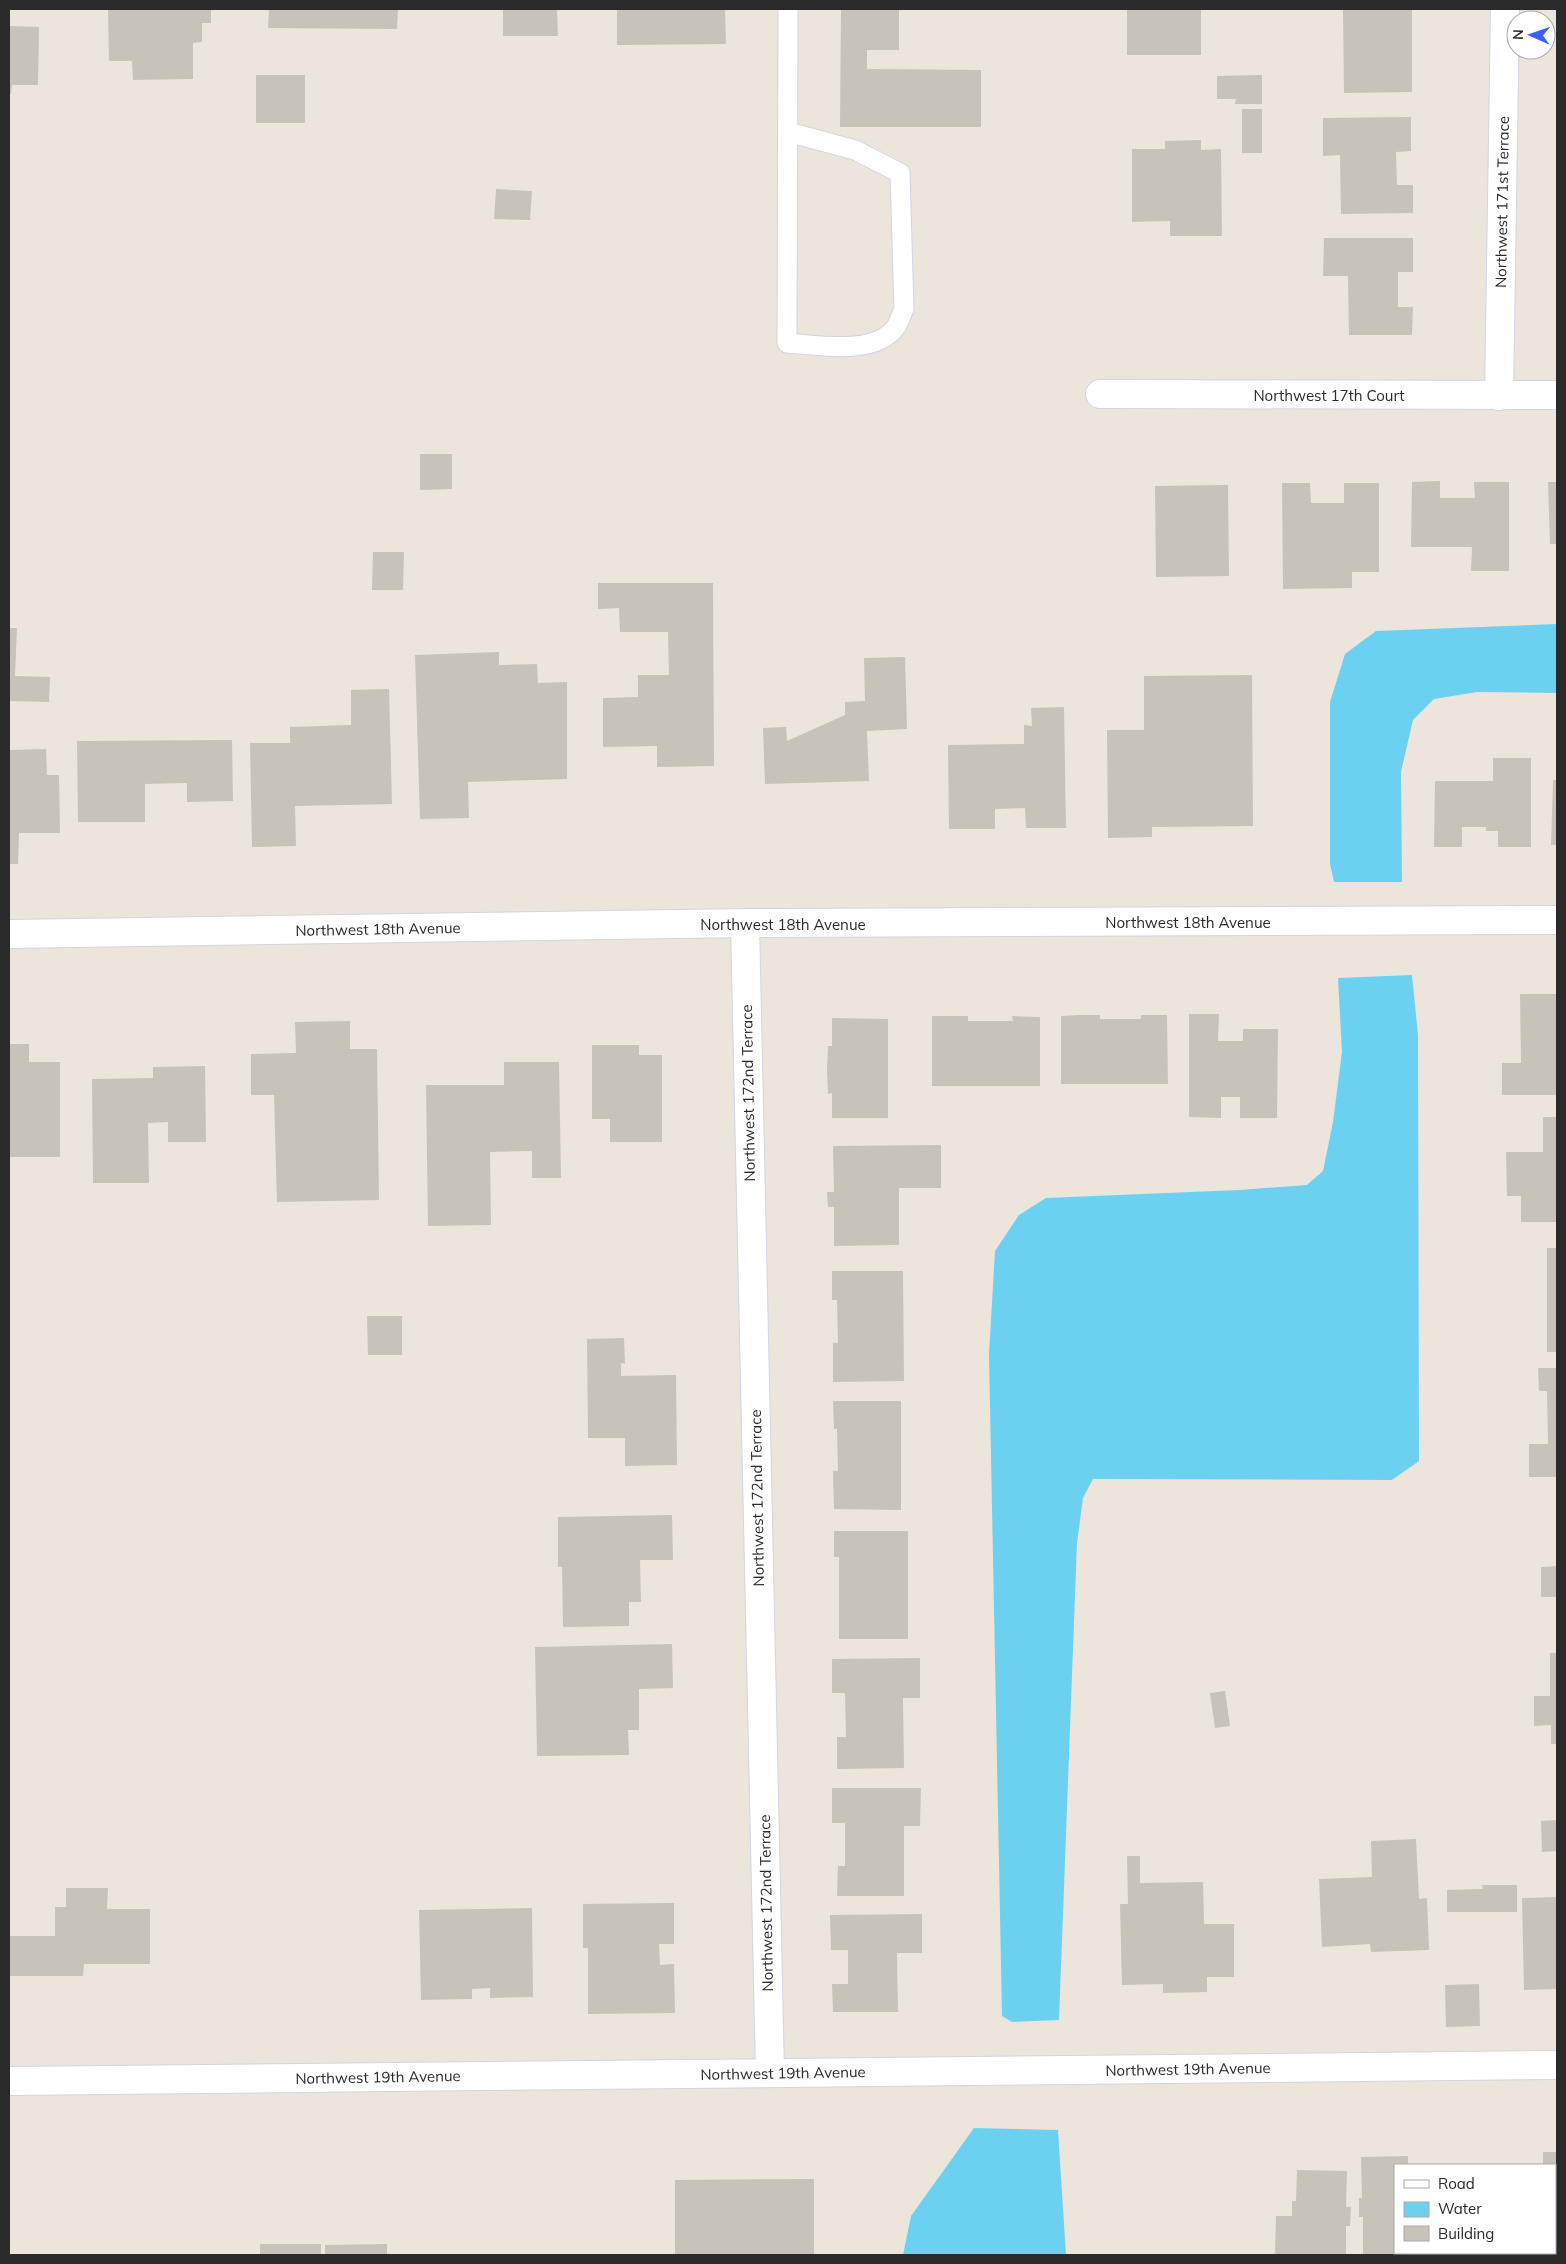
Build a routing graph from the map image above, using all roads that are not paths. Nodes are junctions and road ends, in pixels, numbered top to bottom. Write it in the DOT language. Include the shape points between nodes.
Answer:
graph roads {
  1 [pos="788,9"];
  2 [pos="1505,9"];
  3 [pos="788,132"];
  4 [pos="1100,394"];
  5 [pos="1557,395"];
  6 [pos="1499,396"];
  7 [pos="1557,920"];
  8 [pos="745,924"];
  9 [pos="9,934"];
  10 [pos="1557,2065"];
  11 [pos="770,2073"];
  12 [pos="9,2081"];
  1 -- 3 [label="lane"];
  2 -- 6 [label="street, Northwest 171st Terrace"];
  3 -- 3 [label="lane" via="787,343 856,347 880,340 895,328 904,309 900,173 855,150"];
  4 -- 6 [label="street, Northwest 17th Court"];
  5 -- 6 [label="street, Northwest 17th Court"];
  7 -- 8 [label="street, Northwest 18th Avenue"];
  8 -- 9 [label="street, Northwest 18th Avenue"];
  8 -- 11 [label="street, Northwest 172nd Terrace"];
  10 -- 11 [label="street, Northwest 19th Avenue"];
  11 -- 12 [label="street, Northwest 19th Avenue"];
}
